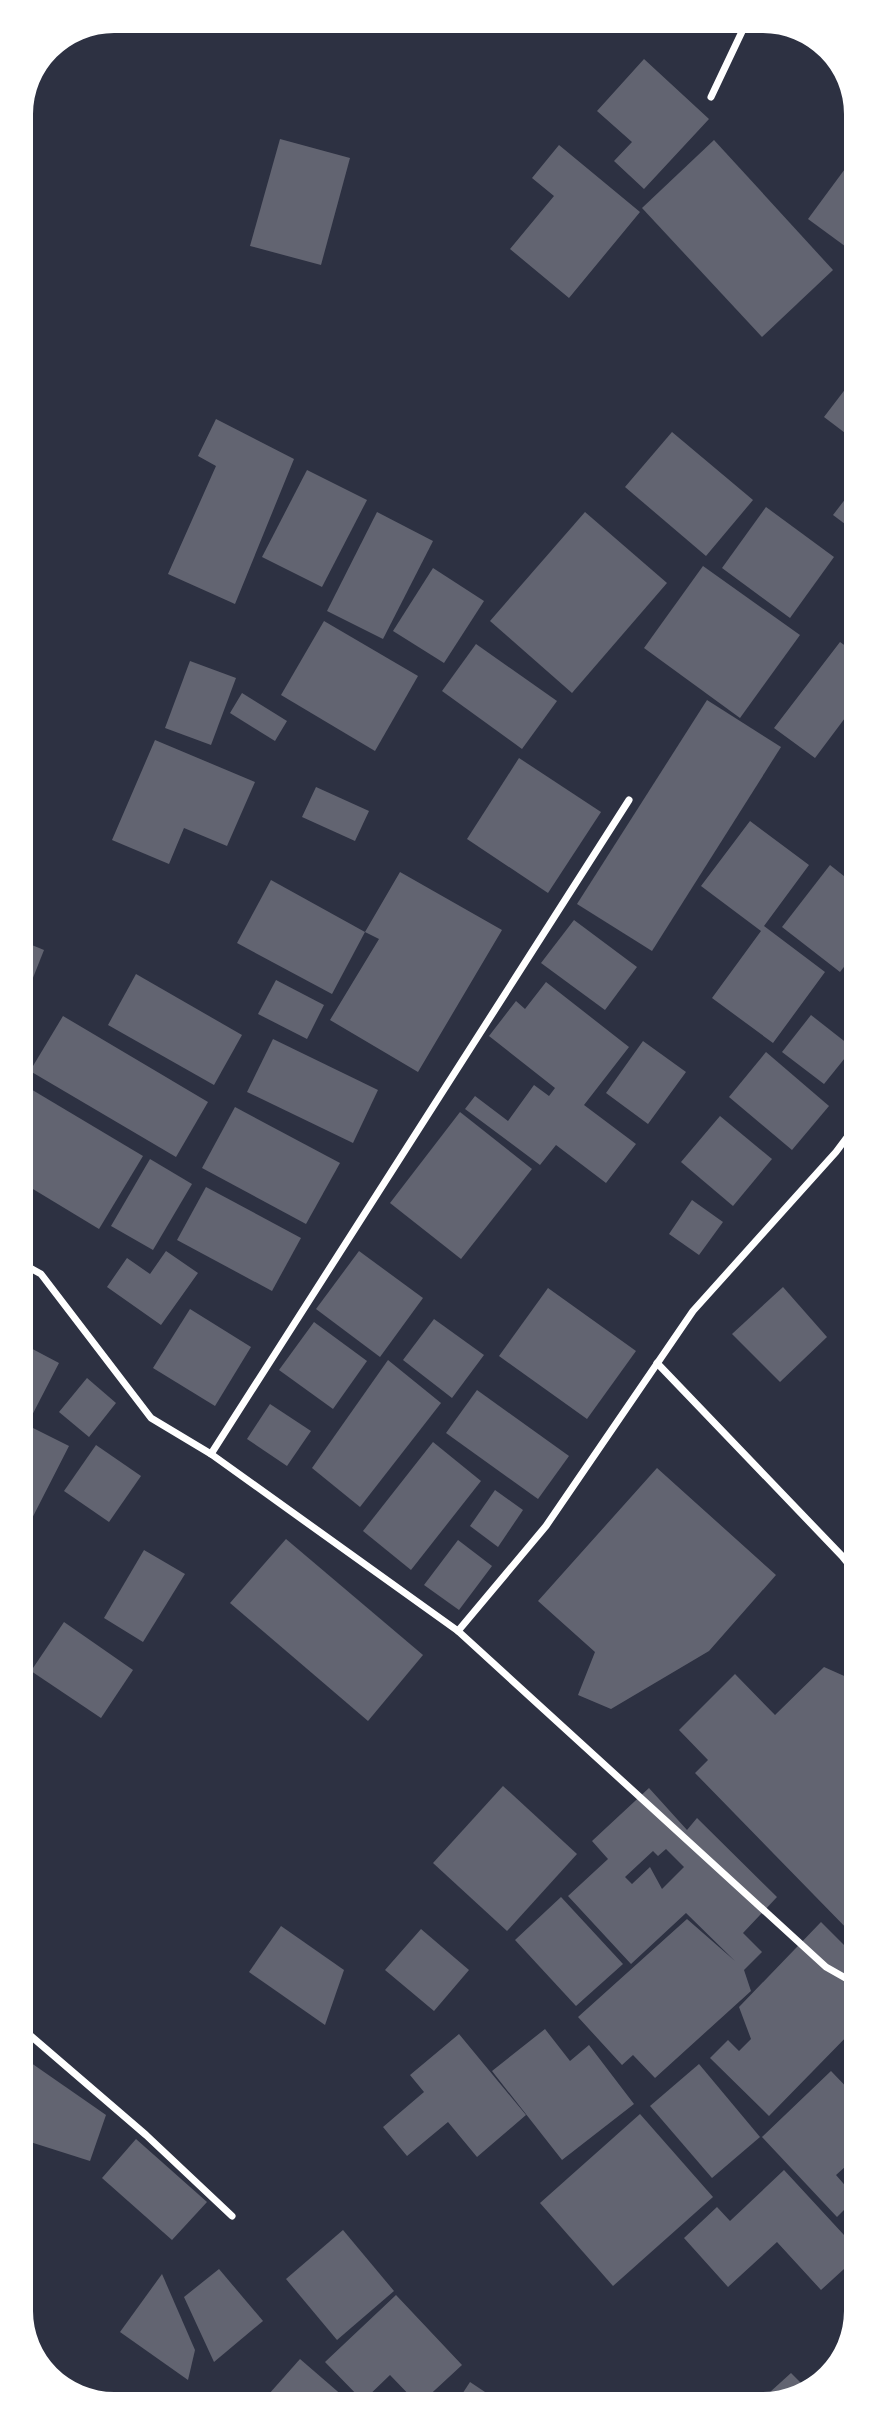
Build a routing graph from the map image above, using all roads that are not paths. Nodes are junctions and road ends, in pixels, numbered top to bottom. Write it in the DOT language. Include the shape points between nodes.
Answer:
graph roads {
  1 [pos="741,33"];
  2 [pos="711,97"];
  3 [pos="629,800"];
  4 [pos="844,1141"];
  5 [pos="33,1270"];
  6 [pos="657,1363"];
  7 [pos="211,1454"];
  8 [pos="844,1558"];
  9 [pos="458,1631"];
  10 [pos="844,1977"];
  11 [pos="33,2038"];
  12 [pos="232,2216"];
  1 -- 2 [label="street"];
  3 -- 7 [label="street"];
  4 -- 6 [label="street" via="693,1311"];
  5 -- 7 [label="street" via="151,1418"];
  6 -- 8 [label="street"];
  6 -- 9 [label="street" via="545,1526"];
  7 -- 9 [label="street"];
  9 -- 10 [label="street" via="826,1967"];
  11 -- 12 [label="street"];
}
